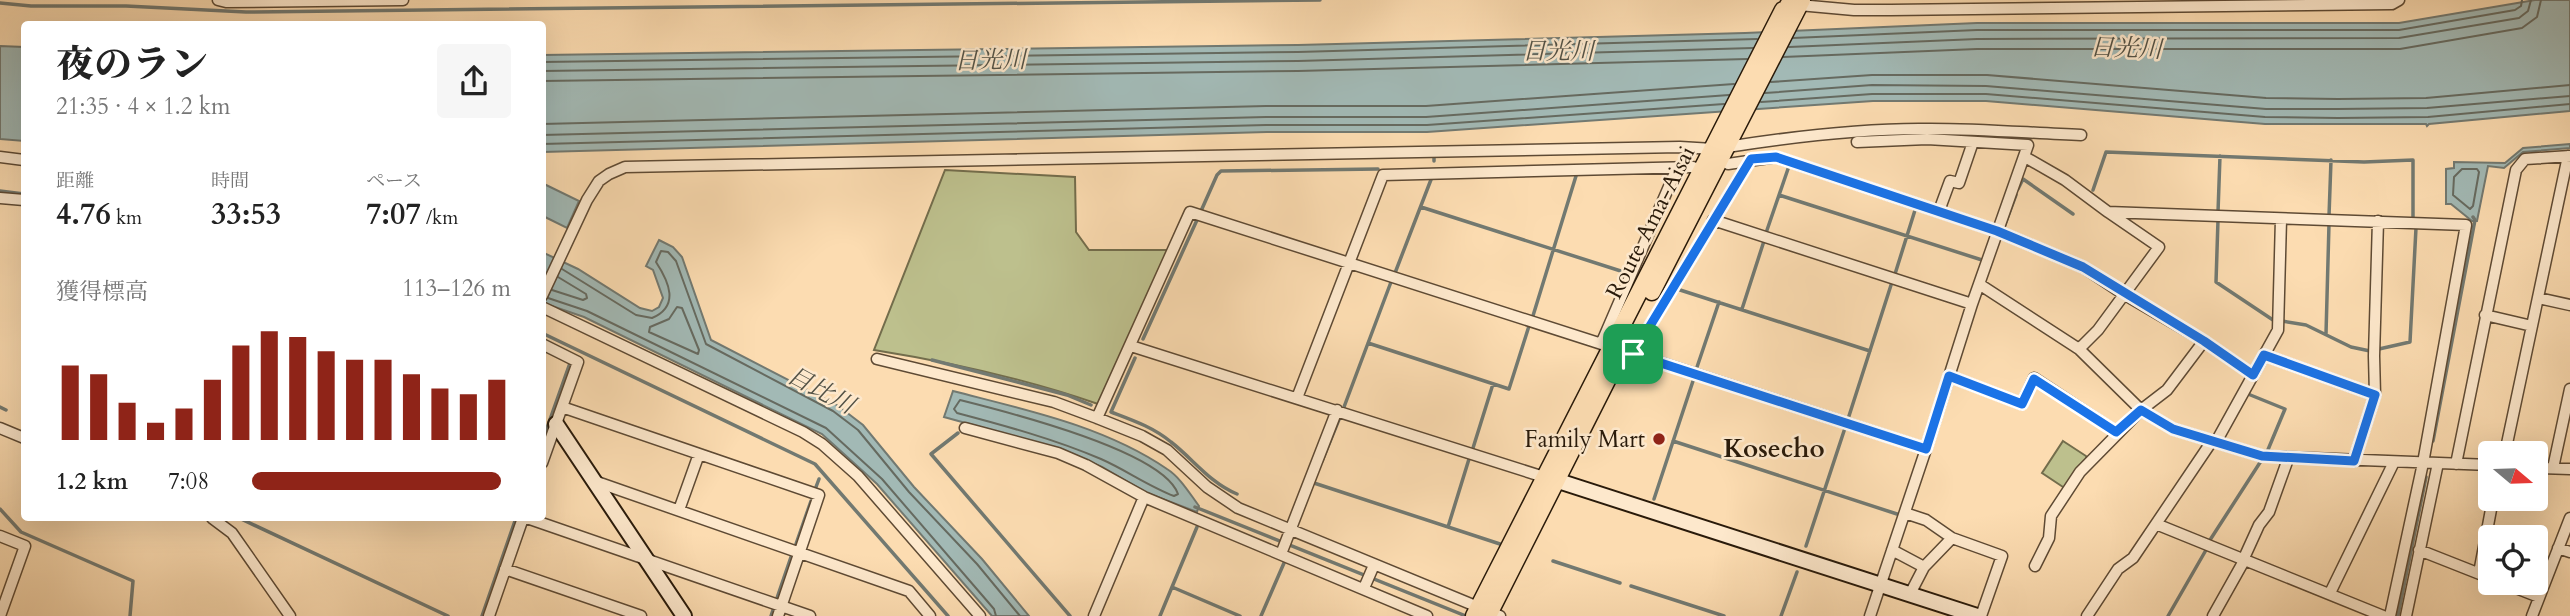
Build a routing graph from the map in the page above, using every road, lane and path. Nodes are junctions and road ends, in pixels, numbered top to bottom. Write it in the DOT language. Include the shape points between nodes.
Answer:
graph roads {
  1 [pos="218,0"];
  2 [pos="403,0"];
  3 [pos="2399,0"];
  4 [pos="275,1"];
  5 [pos="309,1"];
  6 [pos="354,1"];
  7 [pos="1794,5"];
  8 [pos="2081,135"];
  9 [pos="1723,142"];
  10 [pos="1857,142"];
  11 [pos="1973,142"];
  12 [pos="2569,156"];
  13 [pos="0,157"];
  14 [pos="2025,157"];
  15 [pos="21,159"];
  16 [pos="1751,159"];
  17 [pos="1728,164"];
  18 [pos="1693,167"];
  19 [pos="1677,168"];
  20 [pos="0,198"];
  21 [pos="21,200"];
  22 [pos="1940,212"];
  23 [pos="2108,212"];
  24 [pos="2281,219"];
  25 [pos="1713,220"];
  26 [pos="2378,221"];
  27 [pos="1997,231"];
  28 [pos="1349,263"];
  29 [pos="1979,284"];
  30 [pos="546,288"];
  31 [pos="2125,295"];
  32 [pos="2538,298"];
  33 [pos="1972,303"];
  34 [pos="2570,305"];
  35 [pos="546,309"];
  36 [pos="2485,315"];
  37 [pos="2532,326"];
  38 [pos="2204,341"];
  39 [pos="546,346"];
  40 [pos="1131,346"];
  41 [pos="1617,349"];
  42 [pos="2080,349"];
  43 [pos="2264,355"];
  44 [pos="877,359"];
  45 [pos="2253,375"];
  46 [pos="1949,376"];
  47 [pos="2570,389"];
  48 [pos="2375,395"];
  49 [pos="1297,398"];
  50 [pos="562,407"];
  51 [pos="1337,410"];
  52 [pos="2141,410"];
  53 [pos="1097,418"];
  54 [pos="556,424"];
  55 [pos="0,428"];
  56 [pos="965,428"];
  57 [pos="2116,432"];
  58 [pos="21,437"];
  59 [pos="2508,441"];
  60 [pos="2214,442"];
  61 [pos="1926,449"];
  62 [pos="546,452"];
  63 [pos="699,454"];
  64 [pos="2288,459"];
  65 [pos="2354,461"];
  66 [pos="2394,462"];
  67 [pos="2423,463"];
  68 [pos="2438,463"];
  69 [pos="2456,464"];
  70 [pos="2478,465"];
  71 [pos="2548,468"];
  72 [pos="2553,468"];
  73 [pos="2570,469"];
  74 [pos="1550,479"];
  75 [pos="594,481"];
  76 [pos="1144,497"];
  77 [pos="679,510"];
  78 [pos="1905,513"];
  79 [pos="2570,518"];
  80 [pos="216,521"];
  81 [pos="524,521"];
  82 [pos="534,521"];
  83 [pos="2156,524"];
  84 [pos="1289,532"];
  85 [pos="0,536"];
  86 [pos="1952,538"];
  87 [pos="2558,548"];
  88 [pos="1892,550"];
  89 [pos="2419,550"];
  90 [pos="1282,552"];
  91 [pos="2570,552"];
  92 [pos="800,553"];
  93 [pos="647,559"];
  94 [pos="2244,559"];
  95 [pos="1374,565"];
  96 [pos="2035,566"];
  97 [pos="1924,567"];
  98 [pos="505,569"];
  99 [pos="2478,573"];
  100 [pos="1880,585"];
  101 [pos="1364,588"];
  102 [pos="2330,593"];
  103 [pos="1910,594"];
  104 [pos="2534,595"];
  105 [pos="2539,597"];
  106 [pos="780,611"];
  107 [pos="1484,613"];
  108 [pos="0,616"];
  109 [pos="290,616"];
  110 [pos="489,616"];
  111 [pos="641,616"];
  112 [pos="684,616"];
  113 [pos="810,616"];
  114 [pos="930,616"];
  115 [pos="980,616"];
  116 [pos="1094,616"];
  117 [pos="1427,616"];
  118 [pos="1870,616"];
  119 [pos="1979,616"];
  120 [pos="2087,616"];
  121 [pos="2213,616"];
  122 [pos="2383,616"];
  123 [pos="2390,616"];
  124 [pos="2406,616"];
  125 [pos="2532,616"];
  1 -- 4 [label="street"];
  2 -- 6 [label="street"];
  3 -- 7 [label="street" via="2392,4 2063,9 1854,10"];
  4 -- 5 [label="street"];
  5 -- 6 [label="street"];
  7 -- 9 [label="main road, Route Ama-Aisai"];
  8 -- 9 [label="street" via="1922,128"];
  9 -- 30 [label="street" via="1666,148 625,167 599,181"];
  9 -- 41 [label="main road, Route Ama-Aisai"];
  10 -- 11 [label="street"];
  11 -- 14 [label="street" via="2028,145"];
  11 -- 22 [label="street" via="1959,183 1950,181"];
  12 -- 32 [label="street"];
  12 -- 36 [label="street" via="2525,159 2516,170"];
  13 -- 15 [label="street"];
  14 -- 23 [label="street"];
  14 -- 27 [label="street"];
  16 -- 17 [label="street"];
  16 -- 22 [label="street" via="1776,157"];
  16 -- 25 [label="street"];
  18 -- 19 [label="street"];
  19 -- 28 [label="street" via="1383,175"];
  19 -- 41 [label="street"];
  20 -- 21 [label="street"];
  22 -- 27 [label="street"];
  23 -- 24 [label="street"];
  23 -- 31 [label="street" via="2159,247"];
  24 -- 26 [label="street"];
  24 -- 43 [label="street" via="2278,330"];
  25 -- 33 [label="street"];
  25 -- 41 [label="street"];
  26 -- 48 [label="street"];
  26 -- 67 [label="street" via="2466,225"];
  27 -- 29 [label="street"];
  27 -- 31 [label="street" via="2083,267"];
  28 -- 40 [label="street" via="1190,212"];
  28 -- 41 [label="street"];
  28 -- 49 [label="street"];
  29 -- 33 [label="street"];
  29 -- 42 [label="street"];
  31 -- 38 [label="street"];
  31 -- 42 [label="street"];
  32 -- 34 [label="street"];
  32 -- 37 [label="street"];
  33 -- 46 [label="street"];
  35 -- 115 [label="street" via="822,444 858,476"];
  36 -- 37 [label="street"];
  36 -- 69 [label="street"];
  37 -- 59 [label="street"];
  38 -- 45 [label="street"];
  38 -- 52 [label="street" via="2167,390"];
  39 -- 50 [label="street" via="578,362"];
  40 -- 49 [label="street"];
  40 -- 53 [label="street"];
  41 -- 61 [label="street"];
  41 -- 74 [label="main road, Route Ama-Aisai"];
  42 -- 52 [label="street"];
  43 -- 45 [label="street"];
  43 -- 48 [label="street"];
  44 -- 53 [label="street" via="1054,402"];
  45 -- 60 [label="street"];
  46 -- 57 [label="street" via="2022,404 2034,379"];
  46 -- 61 [label="street"];
  47 -- 72 [label="street"];
  48 -- 65 [label="street"];
  49 -- 51 [label="street"];
  50 -- 54 [label="street"];
  50 -- 63 [label="street"];
  51 -- 74 [label="street"];
  51 -- 84 [label="street"];
  52 -- 57 [label="street"];
  52 -- 60 [label="street" via="2173,429"];
  53 -- 84 [label="street" via="1167,450 1238,508"];
  54 -- 62 [label="street"];
  54 -- 75 [label="street"];
  55 -- 58 [label="street"];
  56 -- 76 [label="street" via="1058,453"];
  57 -- 96 [label="street" via="2080,472 2052,516 2049,538"];
  60 -- 64 [label="street"];
  60 -- 83 [label="street"];
  61 -- 78 [label="street"];
  63 -- 77 [label="street"];
  63 -- 92 [label="street" via="820,495"];
  64 -- 65 [label="street"];
  64 -- 94 [label="street" via="2269,512"];
  65 -- 66 [label="street"];
  66 -- 67 [label="street"];
  66 -- 102 [label="street"];
  67 -- 68 [label="street"];
  67 -- 123 [label="street"];
  68 -- 69 [label="street"];
  68 -- 89 [label="street"];
  69 -- 70 [label="street"];
  71 -- 72 [label="street"];
  72 -- 73 [label="street"];
  74 -- 100 [label="street"];
  74 -- 107 [label="main road, Route Ama-Aisai"];
  75 -- 77 [label="street"];
  75 -- 93 [label="street"];
  76 -- 90 [label="street"];
  76 -- 116 [label="street"];
  77 -- 92 [label="street"];
  78 -- 86 [label="street" via="1926,520"];
  78 -- 88 [label="street"];
  79 -- 87 [label="street"];
  80 -- 109 [label="street" via="232,533"];
  81 -- 98 [label="street"];
  82 -- 93 [label="street"];
  83 -- 94 [label="street"];
  83 -- 120 [label="street"];
  84 -- 90 [label="street"];
  84 -- 95 [label="street"];
  85 -- 108 [label="street" via="25,546"];
  86 -- 97 [label="street"];
  86 -- 119 [label="street" via="2002,556"];
  87 -- 91 [label="street"];
  87 -- 105 [label="street"];
  88 -- 97 [label="street"];
  88 -- 100 [label="street"];
  89 -- 99 [label="street"];
  89 -- 124 [label="street"];
  90 -- 101 [label="street"];
  92 -- 106 [label="street"];
  92 -- 114 [label="street" via="909,591"];
  93 -- 106 [label="street"];
  93 -- 112 [label="street"];
  94 -- 102 [label="street"];
  94 -- 121 [label="street"];
  95 -- 101 [label="street"];
  95 -- 107 [label="street"];
  97 -- 103 [label="street"];
  98 -- 110 [label="street"];
  98 -- 111 [label="street"];
  100 -- 103 [label="street"];
  100 -- 118 [label="street"];
  101 -- 117 [label="street"];
  102 -- 122 [label="street"];
  103 -- 119 [label="street"];
  104 -- 105 [label="street"];
  105 -- 125 [label="street"];
  106 -- 113 [label="street"];
}
